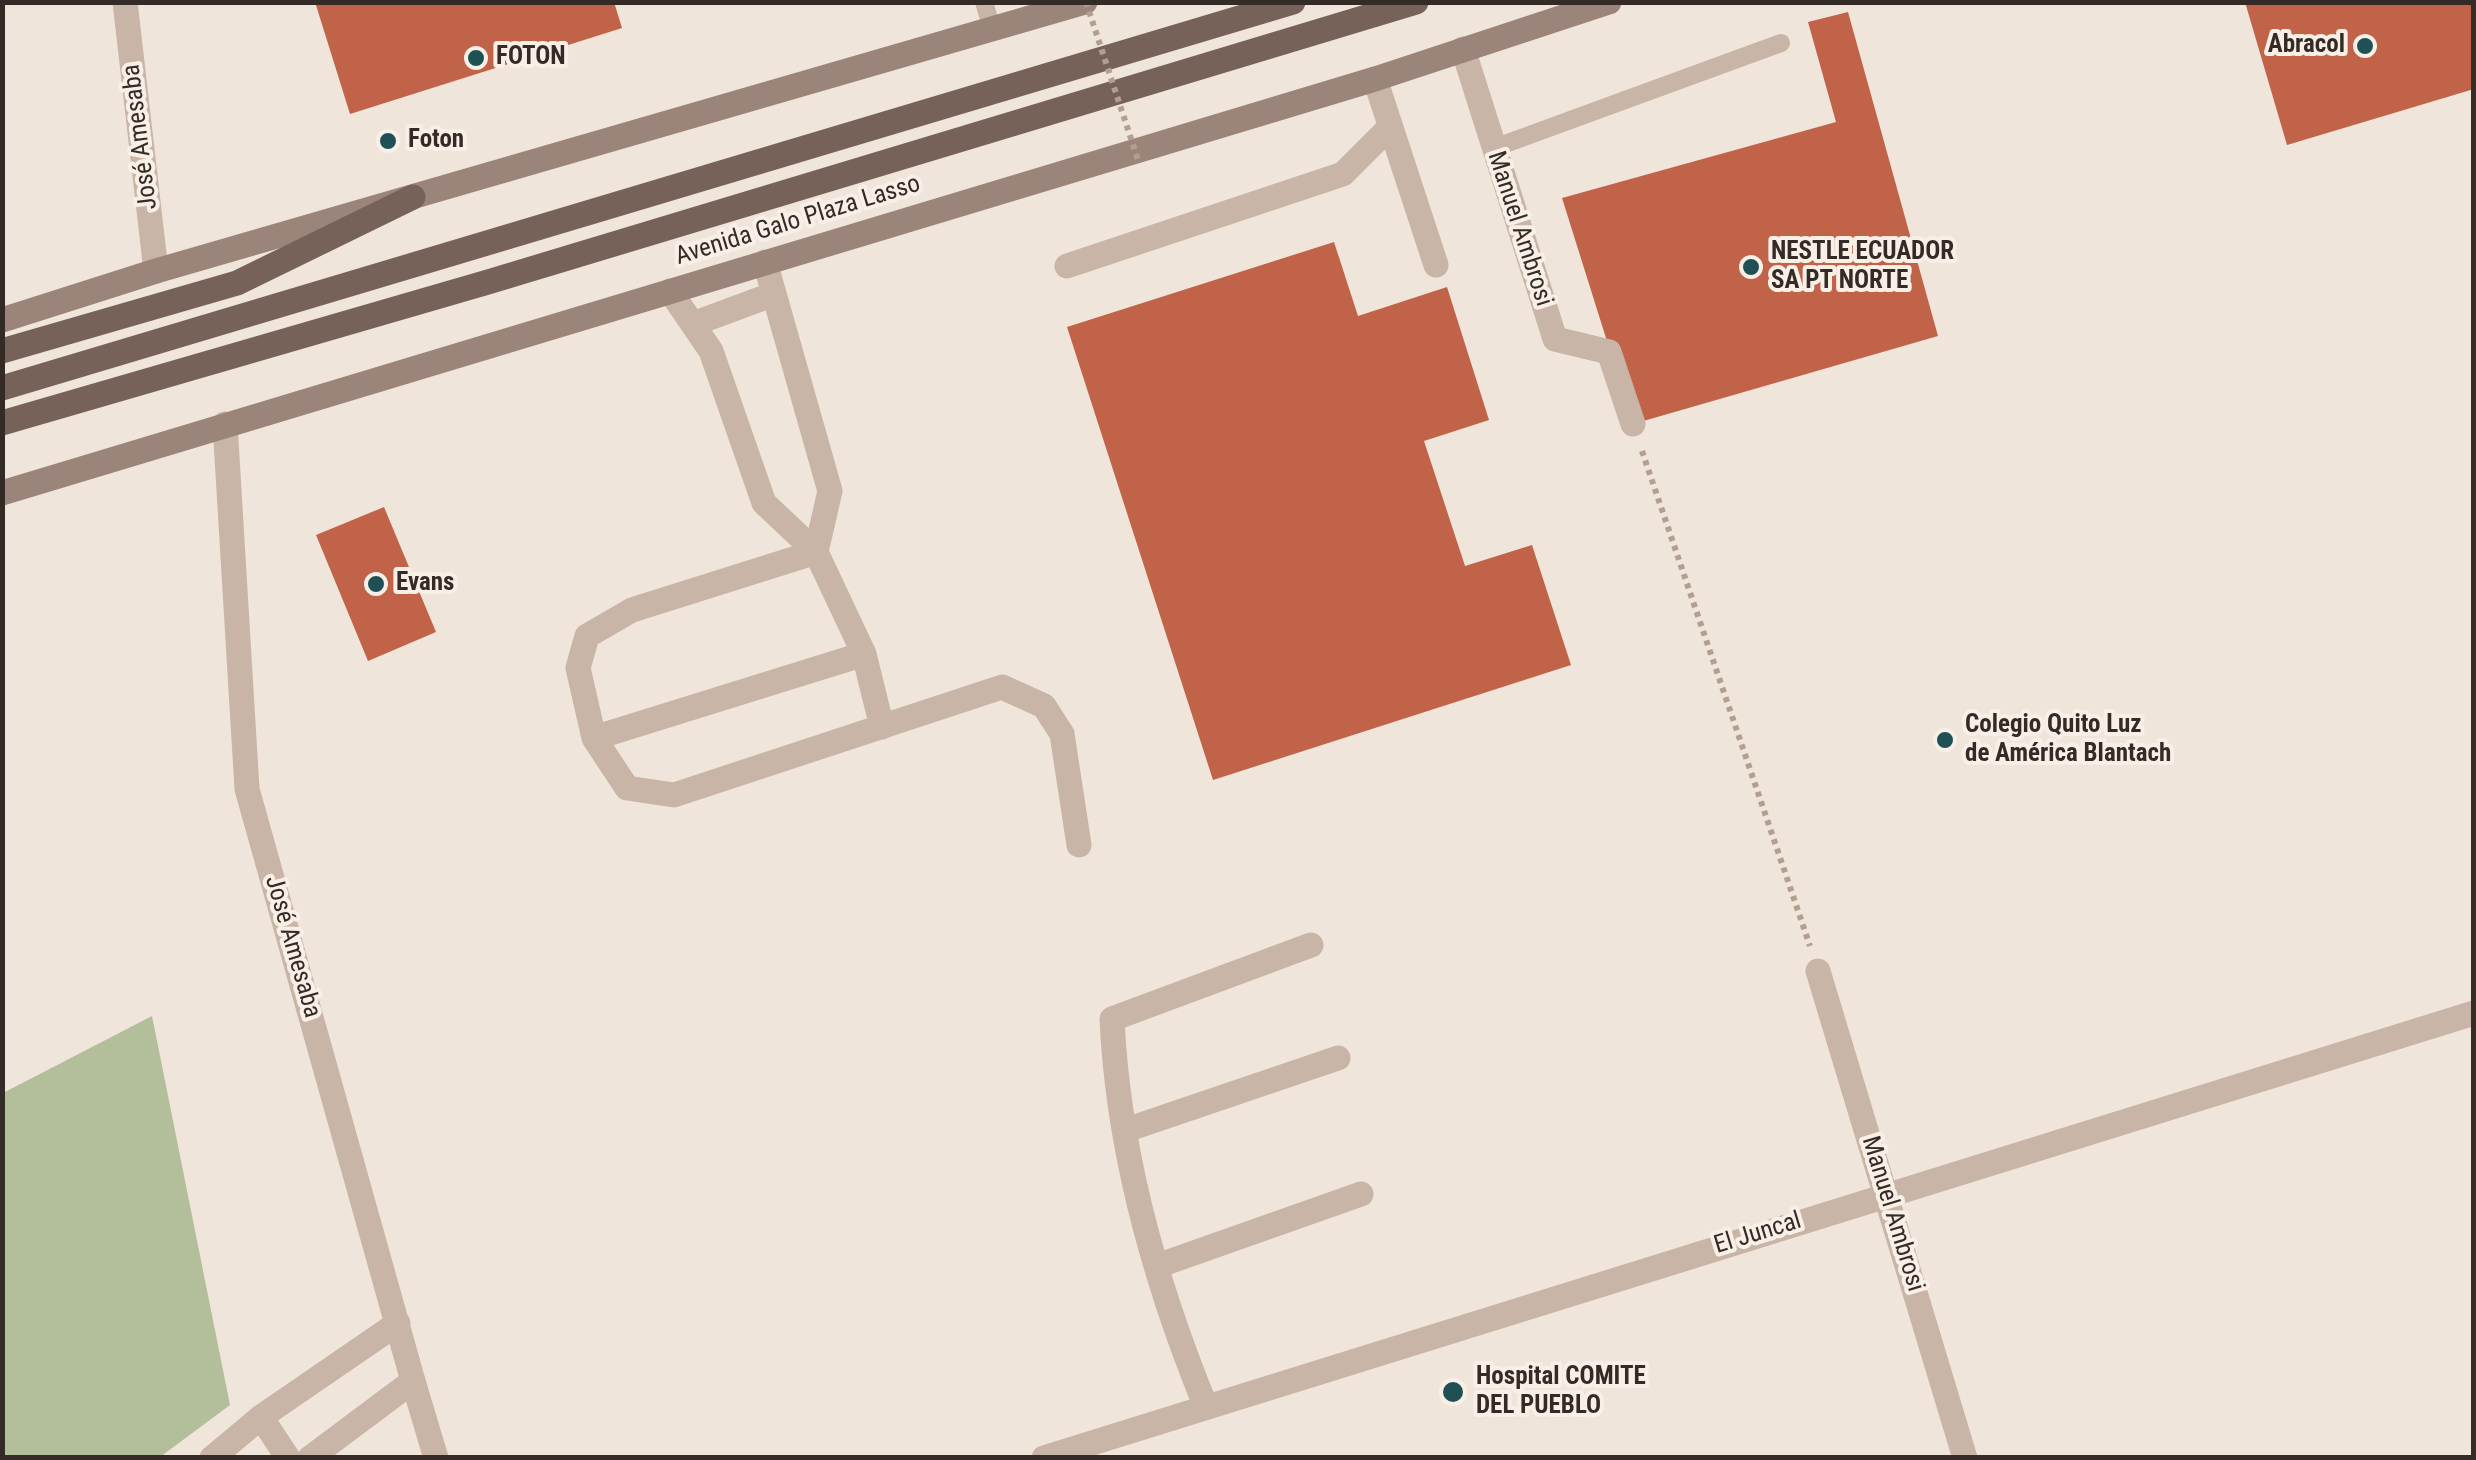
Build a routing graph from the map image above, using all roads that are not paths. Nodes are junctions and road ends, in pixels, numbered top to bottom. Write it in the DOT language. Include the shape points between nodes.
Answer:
graph roads {
  1 [pos="124,2"];
  2 [pos="984,2"];
  3 [pos="1086,2"];
  4 [pos="1292,2"];
  5 [pos="1416,2"];
  6 [pos="1609,2"];
  7 [pos="992,29"];
  8 [pos="1782,43"];
  9 [pos="1463,49"];
  10 [pos="1374,80"];
  11 [pos="1390,127"];
  12 [pos="1494,148"];
  13 [pos="414,198"];
  14 [pos="765,262"];
  15 [pos="1436,265"];
  16 [pos="1067,266"];
  17 [pos="156,271"];
  18 [pos="670,291"];
  19 [pos="774,294"];
  20 [pos="2,320"];
  21 [pos="693,324"];
  22 [pos="2,351"];
  23 [pos="2,388"];
  24 [pos="2,423"];
  25 [pos="225,424"];
  26 [pos="1633,424"];
  27 [pos="2,493"];
  28 [pos="816,552"];
  29 [pos="864,654"];
  30 [pos="882,726"];
  31 [pos="594,738"];
  32 [pos="1079,846"];
  33 [pos="1310,945"];
  34 [pos="1818,971"];
  35 [pos="2474,1013"];
  36 [pos="1338,1058"];
  37 [pos="1126,1130"];
  38 [pos="1362,1194"];
  39 [pos="1886,1194"];
  40 [pos="1157,1266"];
  41 [pos="398,1323"];
  42 [pos="414,1381"];
  43 [pos="1206,1406"];
  44 [pos="261,1417"];
  45 [pos="212,1458"];
  46 [pos="288,1458"];
  47 [pos="310,1458"];
  48 [pos="436,1458"];
  49 [pos="1044,1458"];
  50 [pos="1965,1458"];
  1 -- 17 [label="street, José Amesaba"];
  2 -- 7 [label="lane"];
  3 -- 7 [label="main road"];
  4 -- 23 [label="main road"];
  5 -- 24 [label="main road, Avenida Galo Plaza Lasso"];
  6 -- 9 [label="main road, Avenida Galo Plaza Lasso"];
  7 -- 13 [label="main road"];
  8 -- 12 [label="lane"];
  9 -- 10 [label="main road, Avenida Galo Plaza Lasso"];
  9 -- 12 [label="street, Manuel Ambrosi"];
  10 -- 11 [label="street"];
  10 -- 14 [label="main road, Avenida Galo Plaza Lasso"];
  11 -- 15 [label="street"];
  11 -- 16 [label="street" via="1343,174"];
  12 -- 26 [label="street, Manuel Ambrosi" via="1554,340 1609,352"];
  13 -- 17 [label="main road"];
  13 -- 22 [label="main road" via="237,283"];
  14 -- 18 [label="main road, Avenida Galo Plaza Lasso"];
  14 -- 19 [label="street"];
  17 -- 20 [label="main road"];
  18 -- 21 [label="street"];
  18 -- 25 [label="main road, Avenida Galo Plaza Lasso"];
  19 -- 21 [label="street"];
  19 -- 28 [label="street" via="830,491"];
  21 -- 28 [label="street" via="711,352 764,502"];
  25 -- 27 [label="main road, Avenida Galo Plaza Lasso"];
  25 -- 41 [label="street, José Amesaba" via="247,789"];
  28 -- 29 [label="street"];
  28 -- 31 [label="street" via="632,610 587,636 578,668"];
  29 -- 30 [label="street"];
  29 -- 31 [label="street"];
  30 -- 31 [label="street" via="674,795 626,788"];
  30 -- 32 [label="street" via="1002,687 1044,706 1062,734"];
  33 -- 37 [label="street" via="1112,1019"];
  34 -- 39 [label="street, Manuel Ambrosi"];
  35 -- 39 [label="street, El Juncal"];
  36 -- 37 [label="street"];
  37 -- 40 [label="street"];
  38 -- 40 [label="street"];
  39 -- 43 [label="street, El Juncal"];
  39 -- 50 [label="street, Manuel Ambrosi"];
  40 -- 43 [label="street"];
  41 -- 42 [label="street, José Amesaba"];
  41 -- 44 [label="street"];
  42 -- 47 [label="street"];
  42 -- 48 [label="street, José Amesaba"];
  43 -- 49 [label="street, El Juncal"];
  44 -- 45 [label="street"];
  44 -- 46 [label="street"];
}
